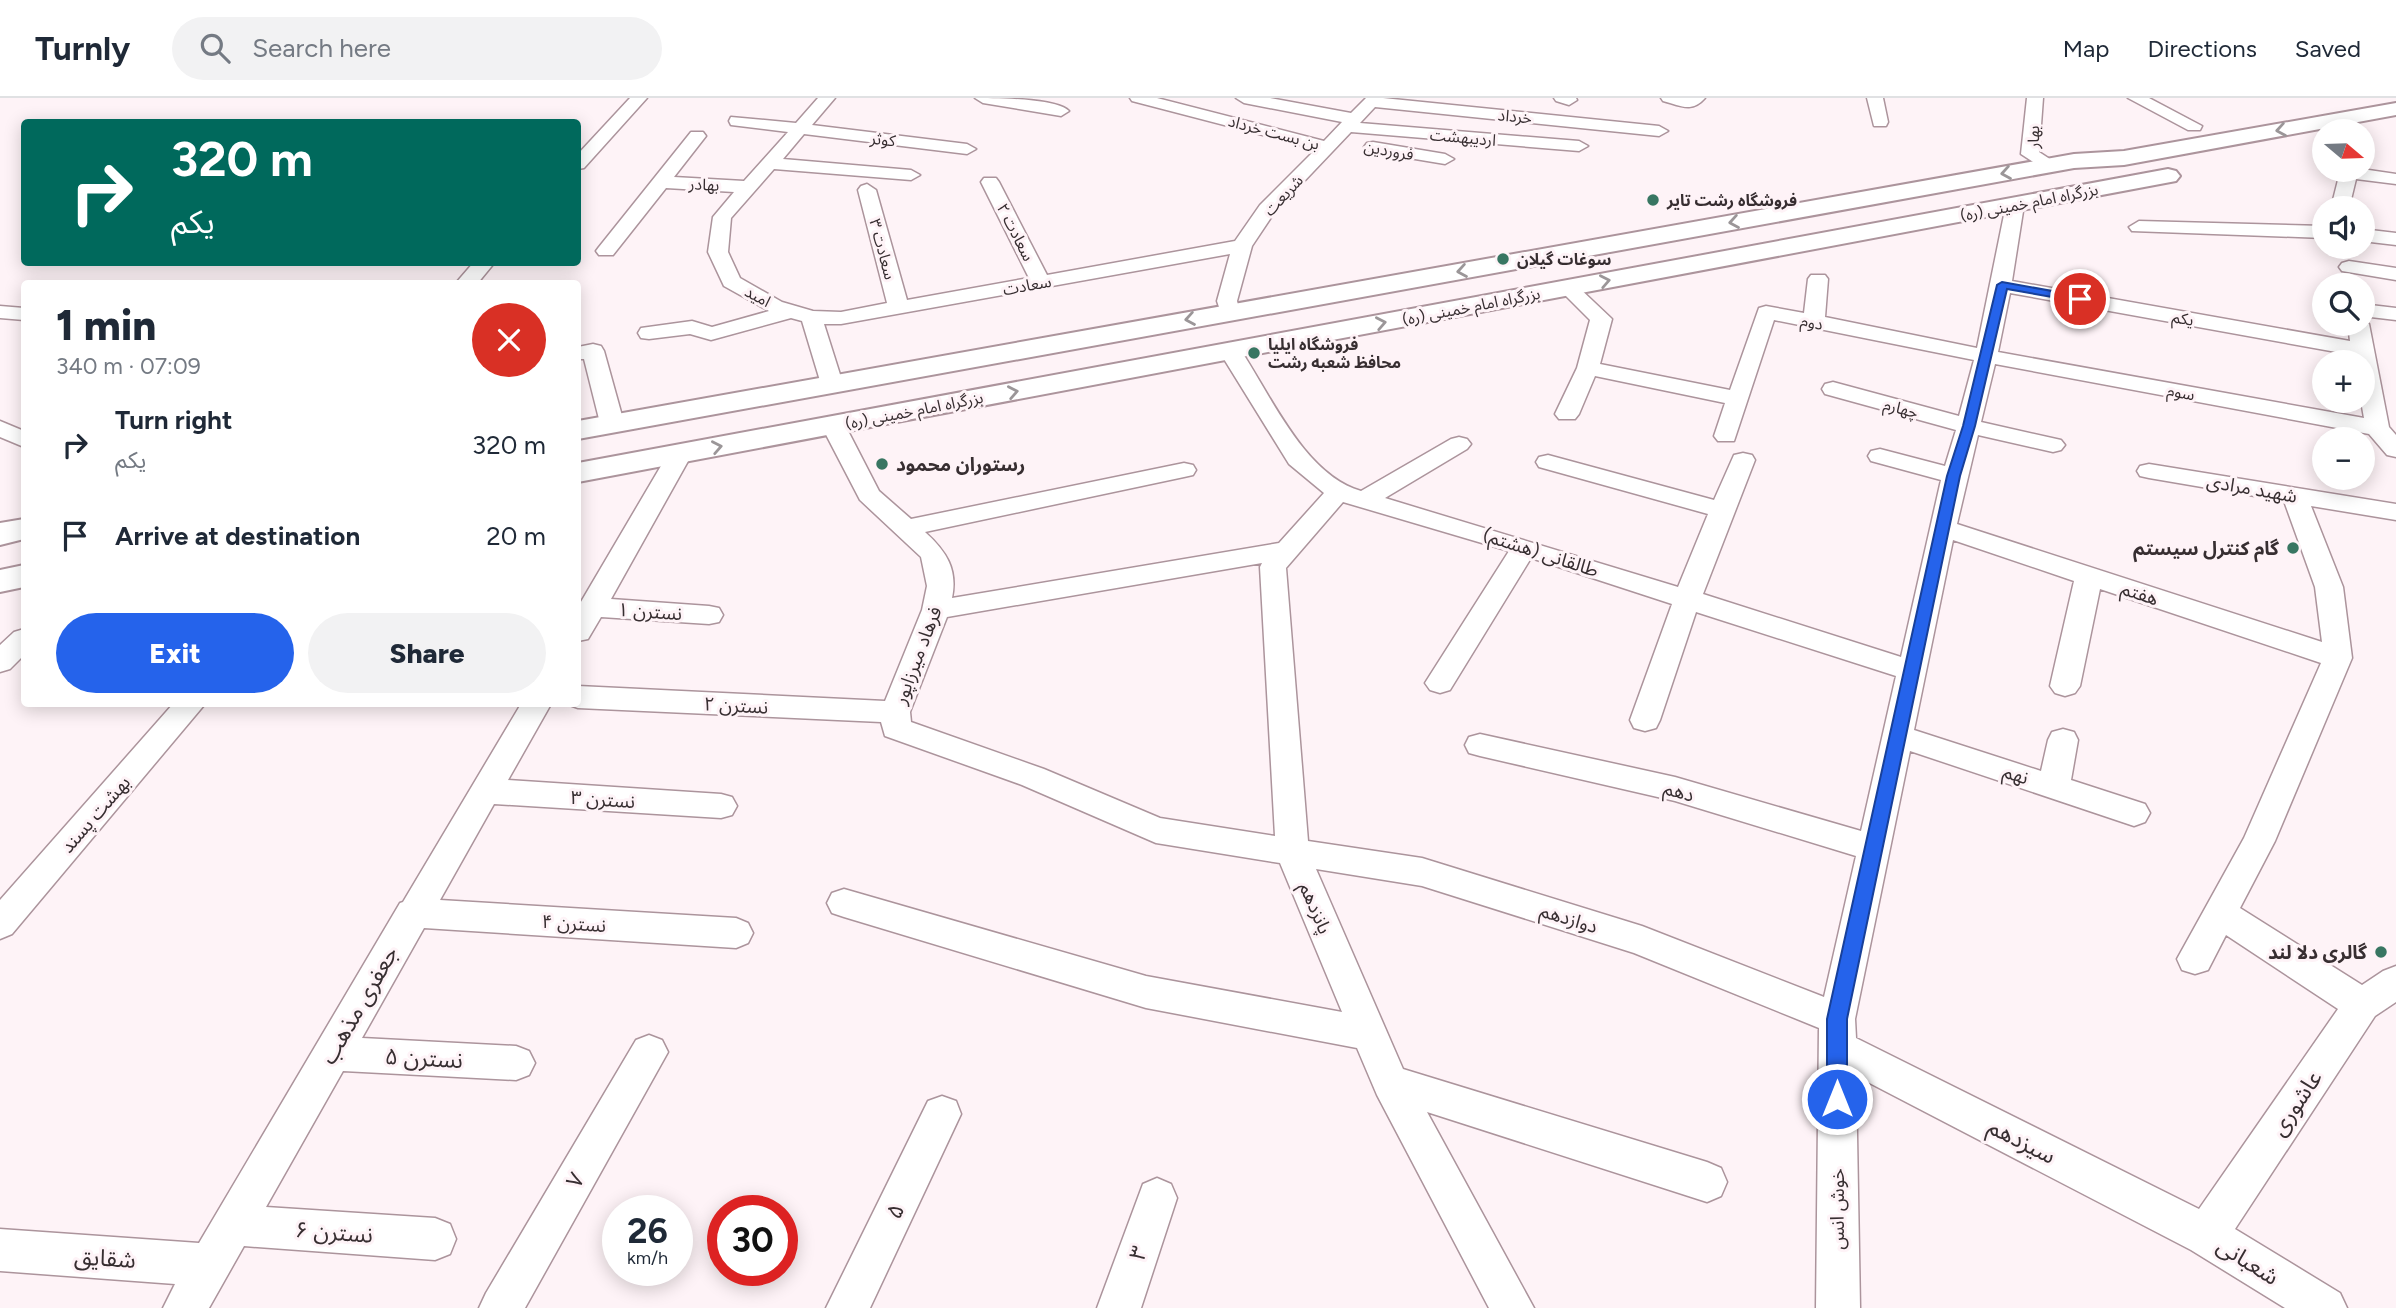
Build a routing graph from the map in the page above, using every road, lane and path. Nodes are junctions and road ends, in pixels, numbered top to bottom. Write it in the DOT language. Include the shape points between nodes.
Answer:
graph roads {
  1 [pos="639,98"];
  2 [pos="827,98"];
  3 [pos="983,98"];
  4 [pos="1138,98"];
  5 [pos="1244,98"];
  6 [pos="1669,98"];
  7 [pos="1875,98"];
  8 [pos="2035,98"];
  9 [pos="2136,98"];
  10 [pos="2352,98"];
  11 [pos="1373,100"];
  12 [pos="1694,101"];
  13 [pos="2396,109"];
  14 [pos="1060,111"];
  15 [pos="737,121"];
  16 [pos="1880,122"];
  17 [pos="2194,126"];
  18 [pos="799,129"];
  19 [pos="1659,131"];
  20 [pos="1341,133"];
  21 [pos="697,136"];
  22 [pos="1579,146"];
  23 [pos="967,149"];
  24 [pos="2312,149"];
  25 [pos="1445,159"];
  26 [pos="581,161"];
  27 [pos="768,163"];
  28 [pos="2062,163"];
  29 [pos="911,175"];
  30 [pos="2375,176"];
  31 [pos="2396,179"];
  32 [pos="661,182"];
  33 [pos="990,183"];
  34 [pos="747,187"];
  35 [pos="867,190"];
  36 [pos="2015,205"];
  37 [pos="2139,227"];
  38 [pos="2312,232"];
  39 [pos="2375,237"];
  40 [pos="2396,239"];
  41 [pos="1242,246"];
  42 [pos="606,251"];
  43 [pos="481,266"];
  44 [pos="2349,266"];
  45 [pos="2396,274"];
  46 [pos="1818,279"];
  47 [pos="469,280"];
  48 [pos="1041,282"];
  49 [pos="2002,285"];
  50 [pos="1569,288"];
  51 [pos="899,308"];
  52 [pos="0,312"];
  53 [pos="1229,312"];
  54 [pos="2375,312"];
  55 [pos="21,314"];
  56 [pos="801,314"];
  57 [pos="2396,314"];
  58 [pos="1814,322"];
  59 [pos="649,333"];
  60 [pos="2360,336"];
  61 [pos="2363,350"];
  62 [pos="1230,351"];
  63 [pos="581,353"];
  64 [pos="1985,356"];
  65 [pos="1588,368"];
  66 [pos="832,384"];
  67 [pos="1833,389"];
  68 [pos="1736,398"];
  69 [pos="2375,399"];
  70 [pos="2396,403"];
  71 [pos="2374,413"];
  72 [pos="1567,414"];
  73 [pos="612,424"];
  74 [pos="833,425"];
  75 [pos="1969,426"];
  76 [pos="0,428"];
  77 [pos="2377,428"];
  78 [pos="581,429"];
  79 [pos="1726,436"];
  80 [pos="21,438"];
  81 [pos="1459,444"];
  82 [pos="2053,445"];
  83 [pos="2396,450"];
  84 [pos="680,454"];
  85 [pos="1880,456"];
  86 [pos="1743,460"];
  87 [pos="1548,462"];
  88 [pos="1184,470"];
  89 [pos="2149,471"];
  90 [pos="581,472"];
  91 [pos="1954,476"];
  92 [pos="1351,496"];
  93 [pos="2295,496"];
  94 [pos="1721,510"];
  95 [pos="2396,512"];
  96 [pos="906,528"];
  97 [pos="1943,528"];
  98 [pos="21,530"];
  99 [pos="0,534"];
  100 [pos="1525,547"];
  101 [pos="1288,550"];
  102 [pos="2089,576"];
  103 [pos="21,577"];
  104 [pos="0,581"];
  105 [pos="1687,599"];
  106 [pos="592,607"];
  107 [pos="936,610"];
  108 [pos="709,615"];
  109 [pos="581,627"];
  110 [pos="21,642"];
  111 [pos="2338,658"];
  112 [pos="0,662"];
  113 [pos="1912,671"];
  114 [pos="1440,683"];
  115 [pos="2065,686"];
  116 [pos="581,697"];
  117 [pos="187,707"];
  118 [pos="534,707"];
  119 [pos="895,712"];
  120 [pos="1645,720"];
  121 [pos="1898,736"];
  122 [pos="2063,740"];
  123 [pos="1480,745"];
  124 [pos="2054,787"];
  125 [pos="485,791"];
  126 [pos="721,806"];
  127 [pos="2134,813"];
  128 [pos="1874,848"];
  129 [pos="1292,851"];
  130 [pos="844,903"];
  131 [pos="2220,913"];
  132 [pos="412,914"];
  133 [pos="0,923"];
  134 [pos="736,933"];
  135 [pos="2195,959"];
  136 [pos="2396,982"];
  137 [pos="2362,1005"];
  138 [pos="1837,1033"];
  139 [pos="1369,1034"];
  140 [pos="332,1052"];
  141 [pos="649,1052"];
  142 [pos="516,1063"];
  143 [pos="1391,1083"];
  144 [pos="942,1114"];
  145 [pos="1707,1182"];
  146 [pos="1157,1198"];
  147 [pos="233,1225"];
  148 [pos="2206,1235"];
  149 [pos="435,1240"];
  150 [pos="0,1250"];
  151 [pos="210,1265"];
  152 [pos="185,1308"];
  153 [pos="500,1308"];
  154 [pos="848,1308"];
  155 [pos="1119,1308"];
  156 [pos="1512,1308"];
  157 [pos="1838,1308"];
  158 [pos="2326,1308"];
  1 -- 26 [label="street"];
  2 -- 18 [label="street, امید"];
  3 -- 14 [label="street"];
  4 -- 20 [label="street, بن بست خرداد"];
  5 -- 20 [label="street"];
  6 -- 12 [label="street"];
  7 -- 16 [label="street"];
  8 -- 28 [label="street, بهار" via="2030,154"];
  9 -- 17 [label="street"];
  10 -- 17 [label="highway, بزرگراه امام خمینی (ره)"];
  11 -- 19 [label="street, خرداد"];
  11 -- 20 [label="street, شریعت"];
  13 -- 28 [label="highway, بزرگراه امام خمینی (ره), one-way" via="2133,156"];
  15 -- 18 [label="street, کوثر"];
  17 -- 28 [label="highway, بزرگراه امام خمینی (ره)" via="2117,140"];
  18 -- 23 [label="street, کوثر"];
  18 -- 27 [label="street, امید"];
  20 -- 22 [label="street, اردیبهشت"];
  20 -- 25 [label="street, فروردین"];
  20 -- 41 [label="street, شریعت" via="1267,209"];
  21 -- 32 [label="street"];
  24 -- 36 [label="highway, بزرگراه امام خمینی (ره)"];
  27 -- 29 [label="street"];
  27 -- 34 [label="street, امید"];
  28 -- 53 [label="highway, بزرگراه امام خمینی (ره), one-way"];
  30 -- 31 [label="street"];
  32 -- 34 [label="street, بهادر"];
  32 -- 42 [label="street"];
  33 -- 48 [label="street, سعادت ۲"];
  34 -- 56 [label="street, امید" via="722,217 718,251 731,282 775,306"];
  35 -- 51 [label="street, سعادت ۳"];
  36 -- 49 [label="street, خوش انس"];
  50 -- 36 [label="highway, بزرگراه امام خمینی (ره), one-way"];
  37 -- 38 [label="street"];
  39 -- 40 [label="street"];
  41 -- 48 [label="street, سعادت"];
  41 -- 53 [label="street, شریعت" via="1227,301"];
  43 -- 47 [label="street"];
  44 -- 45 [label="street"];
  46 -- 58 [label="street"];
  48 -- 51 [label="street, سعادت"];
  49 -- 61 [label="street, یکم"];
  49 -- 64 [label="street, خوش انس"];
  62 -- 50 [label="highway, بزرگراه امام خمینی (ره), one-way"];
  50 -- 65 [label="street" via="1601,318"];
  51 -- 56 [label="street, سعادت" via="841,318"];
  52 -- 55 [label="street"];
  53 -- 66 [label="highway, بزرگراه امام خمینی (ره), one-way"];
  54 -- 57 [label="street"];
  56 -- 59 [label="street" via="711,334 692,327"];
  56 -- 66 [label="street"];
  58 -- 64 [label="street, دوم"];
  58 -- 68 [label="street, دوم" via="1766,312"];
  60 -- 61 [label="street"];
  74 -- 62 [label="highway, بزرگراه امام خمینی (ره), one-way"];
  62 -- 92 [label="street, طالقانی (هشتم)" via="1298,459"];
  63 -- 73 [label="street" via="593,351"];
  64 -- 75 [label="street, خوش انس"];
  64 -- 77 [label="street, سوم"];
  65 -- 68 [label="street"];
  65 -- 72 [label="street"];
  66 -- 73 [label="highway, بزرگراه امام خمینی (ره)"];
  67 -- 75 [label="street, چهارم"];
  68 -- 79 [label="street, دوم"];
  69 -- 70 [label="street"];
  71 -- 77 [label="street"];
  73 -- 78 [label="highway, بزرگراه امام خمینی (ره)"];
  84 -- 74 [label="highway, بزرگراه امام خمینی (ره), one-way"];
  74 -- 96 [label="street, فرهاد میرزاپور" via="869,495"];
  75 -- 82 [label="street, چهارم"];
  75 -- 91 [label="street, خوش انس"];
  76 -- 80 [label="street"];
  77 -- 83 [label="street"];
  81 -- 92 [label="street, پانزدهم"];
  84 -- 90 [label="highway, بزرگراه امام خمینی (ره)"];
  84 -- 106 [label="street"];
  85 -- 91 [label="street"];
  86 -- 94 [label="street"];
  87 -- 94 [label="street"];
  88 -- 96 [label="street"];
  89 -- 93 [label="street, شهید مرادی"];
  91 -- 97 [label="street, خوش انس"];
  92 -- 100 [label="street, طالقانی (هشتم)"];
  92 -- 101 [label="street, پانزدهم"];
  93 -- 95 [label="street, شهید مرادی"];
  93 -- 111 [label="street" via="2329,587"];
  94 -- 105 [label="street"];
  96 -- 107 [label="street, فرهاد میرزاپور" via="934,554 941,586"];
  97 -- 102 [label="street, هفتم"];
  97 -- 113 [label="street, خوش انس"];
  98 -- 99 [label="highway"];
  100 -- 105 [label="street, طالقانی (هشتم)"];
  100 -- 114 [label="street"];
  101 -- 107 [label="street"];
  101 -- 129 [label="street, پانزدهم" via="1273,567"];
  102 -- 111 [label="street, هفتم"];
  102 -- 115 [label="street"];
  103 -- 104 [label="highway"];
  105 -- 113 [label="street, طالقانی (هشتم)"];
  105 -- 120 [label="street"];
  106 -- 108 [label="street, نسترن ۱"];
  106 -- 109 [label="street"];
  107 -- 119 [label="street, فرهاد میرزاپور"];
  110 -- 112 [label="street"];
  111 -- 131 [label="street" via="2259,841"];
  113 -- 121 [label="street, خوش انس"];
  116 -- 119 [label="street, نسترن ۲"];
  117 -- 133 [label="street, بهشت پسند"];
  118 -- 125 [label="street, جعفری مذهب"];
  119 -- 129 [label="street, دوازدهم" via="896,728 1033,777 1156,830"];
  121 -- 124 [label="street, نهم"];
  121 -- 128 [label="street, خوش انس"];
  122 -- 124 [label="street"];
  123 -- 128 [label="street, دهم" via="1675,789"];
  124 -- 127 [label="street, نهم"];
  125 -- 126 [label="street, نسترن ۳"];
  125 -- 132 [label="street, جعفری مذهب"];
  128 -- 138 [label="street, خوش انس"];
  129 -- 138 [label="street, دوازدهم" via="1422,872 1642,941"];
  129 -- 139 [label="street, پانزدهم"];
  130 -- 139 [label="street" via="1146,992"];
  131 -- 135 [label="street"];
  131 -- 137 [label="street"];
  132 -- 134 [label="street, نسترن ۴"];
  132 -- 140 [label="street, جعفری مذهب"];
  136 -- 137 [label="street, عاشوری"];
  137 -- 148 [label="street, عاشوری"];
  138 -- 148 [label="street, سیزدهم"];
  138 -- 157 [label="street, خوش انس"];
  139 -- 143 [label="street, پانزدهم"];
  140 -- 142 [label="street, نسترن ۵"];
  140 -- 147 [label="street, جعفری مذهب"];
  141 -- 153 [label="street, ۷"];
  143 -- 145 [label="street"];
  143 -- 156 [label="street, پانزدهم"];
  144 -- 154 [label="street, ۵"];
  146 -- 155 [label="street, ۳"];
  147 -- 149 [label="street, نسترن ۶"];
  147 -- 151 [label="street, جعفری مذهب"];
  148 -- 158 [label="street, شعبانی"];
  150 -- 151 [label="street, شقایق"];
  151 -- 152 [label="street, جعفری مذهب"];
}
